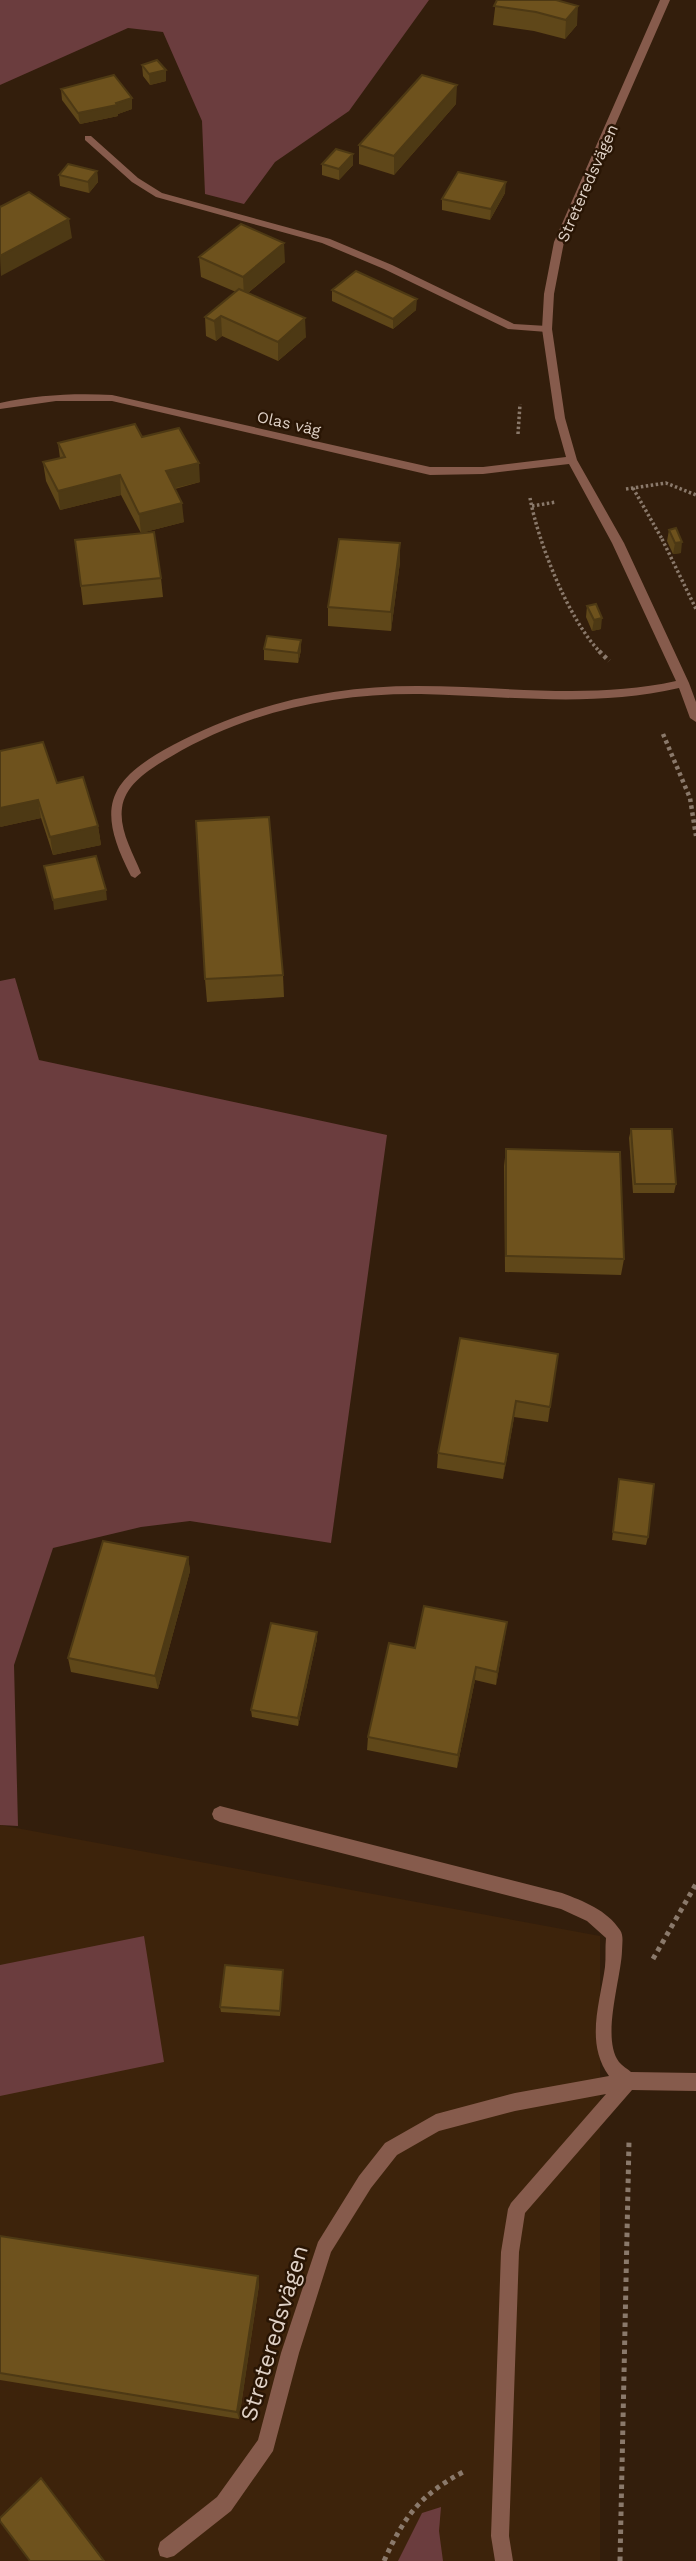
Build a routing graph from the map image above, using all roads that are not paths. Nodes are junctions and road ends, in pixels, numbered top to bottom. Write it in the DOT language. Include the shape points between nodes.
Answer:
graph roads {
  1 [pos="665,0"];
  2 [pos="88,138"];
  3 [pos="547,329"];
  4 [pos="0,406"];
  5 [pos="572,460"];
  6 [pos="683,683"];
  7 [pos="696,718"];
  8 [pos="135,873"];
  9 [pos="220,1814"];
  10 [pos="628,2081"];
  11 [pos="696,2082"];
  12 [pos="167,2549"];
  13 [pos="504,2561"];
  1 -- 3 [label="street, Streteredsvägen" via="559,242"];
  2 -- 3 [label="street" via="159,195 326,241 512,327"];
  3 -- 5 [label="street, Streteredsvägen" via="560,418"];
  4 -- 5 [label="street, Olas väg" via="74,396 112,398 430,471"];
  5 -- 6 [label="street, Streteredsvägen" via="618,542"];
  6 -- 7 [label="street, Streteredsvägen"];
  6 -- 8 [label="street" via="615,695 358,694 305,700 214,727 156,760 124,787 116,805 116,824"];
  9 -- 10 [label="street" via="562,1901 593,1914 614,1935 604,2009 605,2050 613,2068"];
  10 -- 11 [label="street, Streteredsvägen"];
  10 -- 12 [label="street, Streteredsvägen" via="515,2102 436,2123 391,2149 324,2248 266,2444 224,2504"];
  10 -- 13 [label="street" via="516,2209 510,2252 500,2536"];
}
